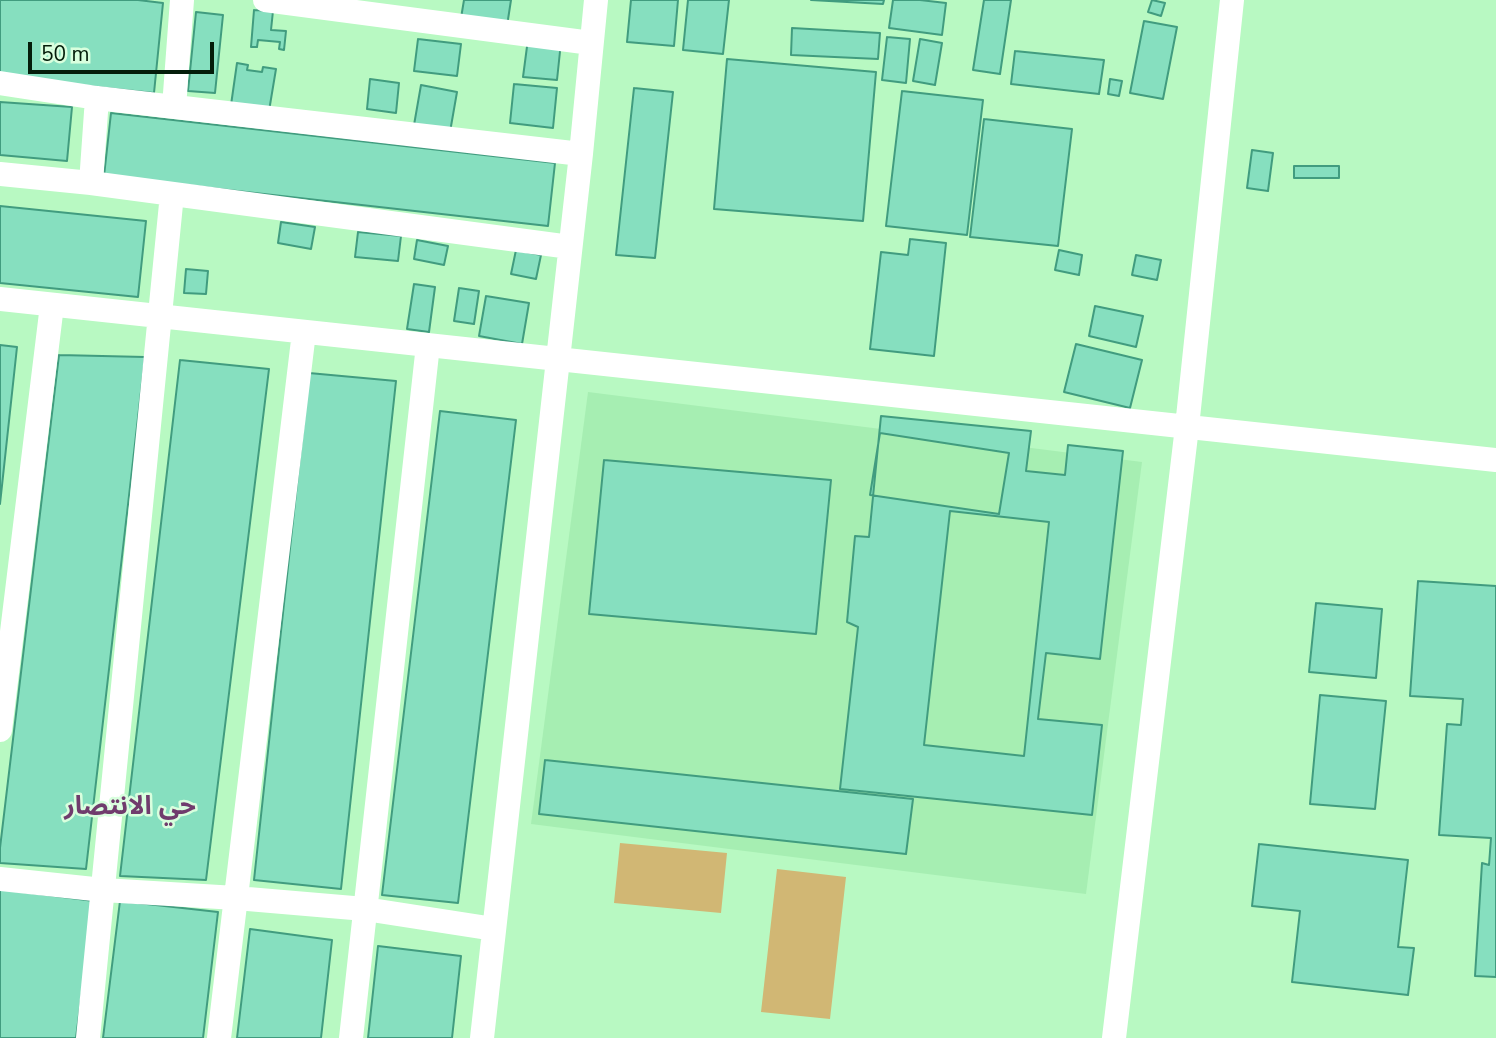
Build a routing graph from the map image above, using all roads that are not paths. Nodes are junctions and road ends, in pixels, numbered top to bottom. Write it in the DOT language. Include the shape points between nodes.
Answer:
graph roads {
  1 [pos="182,0"];
  2 [pos="265,0"];
  3 [pos="596,0"];
  4 [pos="1233,0"];
  5 [pos="591,43"];
  6 [pos="0,83"];
  7 [pos="97,98"];
  8 [pos="174,107"];
  9 [pos="581,154"];
  10 [pos="0,174"];
  11 [pos="91,183"];
  12 [pos="172,194"];
  13 [pos="570,247"];
  14 [pos="0,299"];
  15 [pos="52,304"];
  16 [pos="160,316"];
  17 [pos="304,332"];
  18 [pos="428,345"];
  19 [pos="557,359"];
  20 [pos="1187,427"];
  21 [pos="1496,460"];
  22 [pos="0,730"];
  23 [pos="0,879"];
  24 [pos="103,890"];
  25 [pos="236,898"];
  26 [pos="365,909"];
  27 [pos="494,929"];
  28 [pos="88,1038"];
  29 [pos="219,1038"];
  30 [pos="351,1038"];
  31 [pos="482,1038"];
  32 [pos="1114,1038"];
  1 -- 8 [label="street"];
  2 -- 5 [label="street"];
  3 -- 5 [label="street"];
  4 -- 20 [label="street"];
  5 -- 9 [label="street"];
  6 -- 7 [label="street"];
  7 -- 8 [label="street"];
  7 -- 11 [label="street"];
  8 -- 9 [label="street"];
  9 -- 13 [label="street"];
  10 -- 11 [label="street"];
  11 -- 12 [label="street"];
  12 -- 13 [label="street"];
  12 -- 16 [label="street"];
  13 -- 19 [label="street"];
  14 -- 15 [label="street"];
  15 -- 16 [label="street"];
  15 -- 22 [label="street"];
  16 -- 17 [label="street"];
  16 -- 24 [label="street"];
  17 -- 18 [label="street"];
  17 -- 25 [label="street"];
  18 -- 19 [label="street"];
  18 -- 26 [label="street"];
  19 -- 20 [label="street"];
  19 -- 27 [label="street"];
  20 -- 21 [label="street"];
  20 -- 32 [label="street"];
  23 -- 24 [label="street"];
  24 -- 25 [label="street"];
  24 -- 28 [label="street"];
  25 -- 26 [label="street"];
  25 -- 29 [label="street"];
  26 -- 27 [label="street"];
  26 -- 30 [label="street"];
  27 -- 31 [label="street"];
}
